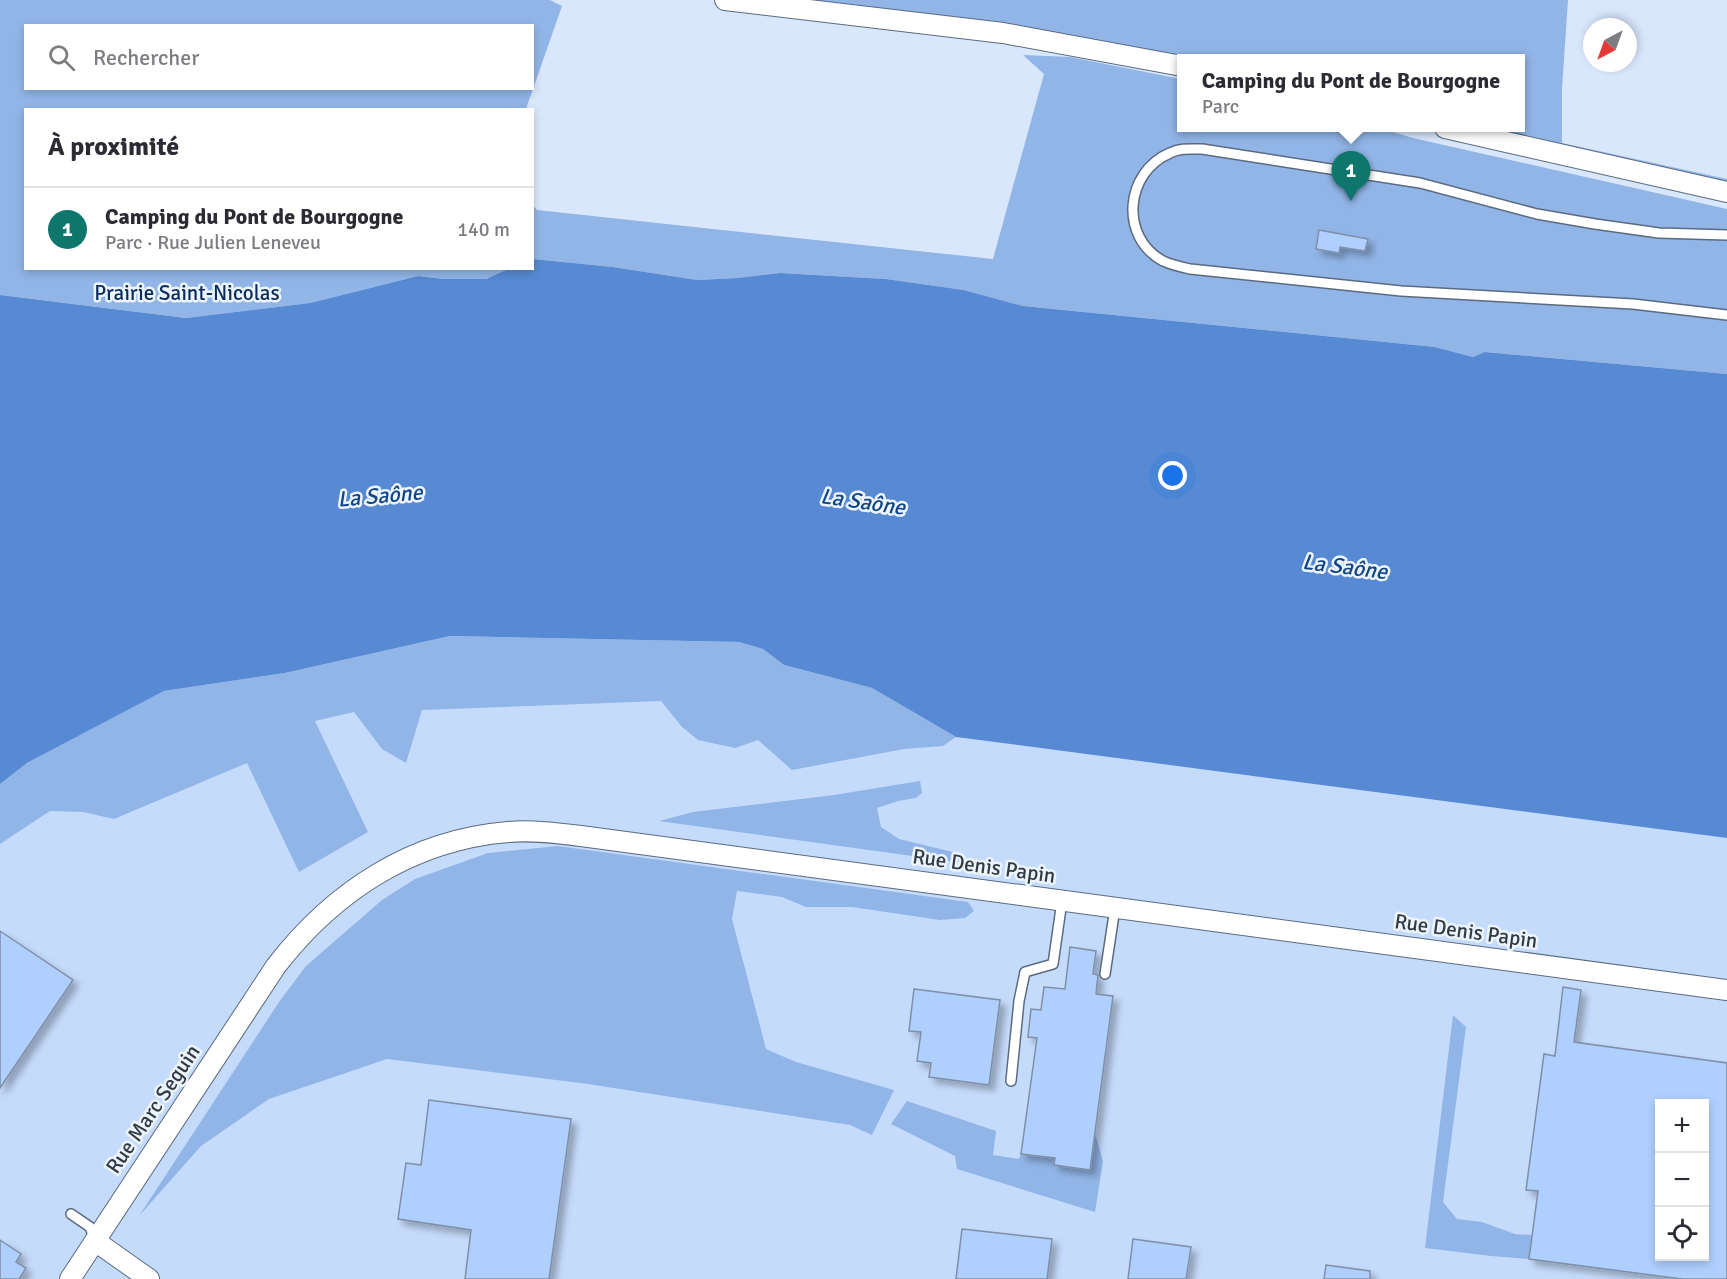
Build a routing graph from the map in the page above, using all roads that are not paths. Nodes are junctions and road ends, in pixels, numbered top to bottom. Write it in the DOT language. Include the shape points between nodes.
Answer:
graph roads {
  1 [pos="725,0"];
  2 [pos="1177,65"];
  3 [pos="1463,132"];
  4 [pos="1727,192"];
  5 [pos="1727,235"];
  6 [pos="1727,315"];
  7 [pos="1062,901"];
  8 [pos="1115,908"];
  9 [pos="276,966"];
  10 [pos="1105,974"];
  11 [pos="1727,990"];
  12 [pos="1011,1081"];
  13 [pos="71,1214"];
  14 [pos="95,1241"];
  15 [pos="70,1279"];
  16 [pos="149,1279"];
  1 -- 2 [label="street" via="1003,33"];
  3 -- 4 [label="street"];
  5 -- 6 [label="lane" via="1659,233 1595,224 1537,214 1420,183 1202,149 1168,153 1151,165 1136,186 1132,203 1135,225 1144,243 1161,260 1190,269 1401,291 1633,304"];
  7 -- 8 [label="street, Rue Denis Papin"];
  7 -- 9 [label="street, Rue Denis Papin" via="581,836 509,832 450,843 389,866 324,912"];
  7 -- 12 [label="lane" via="1053,964 1025,972"];
  8 -- 10 [label="lane"];
  8 -- 11 [label="street, Rue Denis Papin"];
  9 -- 14 [label="street, Rue Marc Seguin"];
  13 -- 14 [label="lane" via="90,1227"];
  14 -- 15 [label="street, Rue Marc Seguin"];
  14 -- 16 [label="street"];
}
